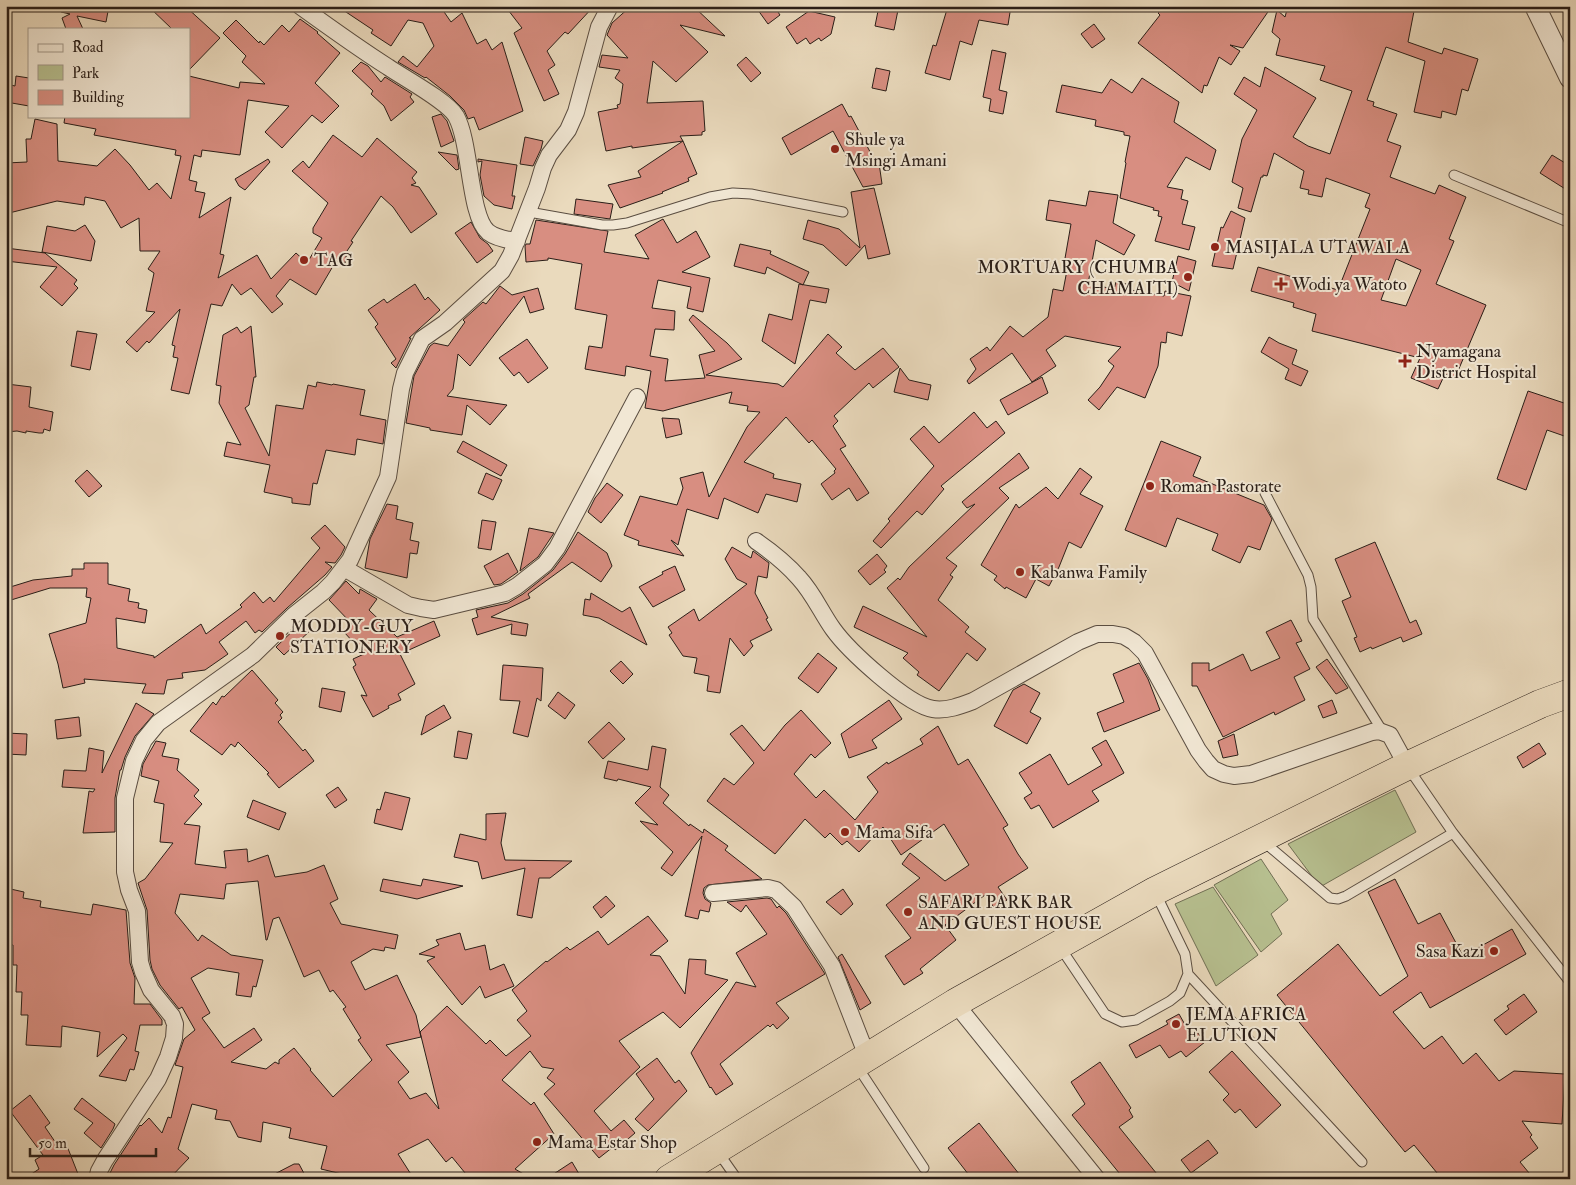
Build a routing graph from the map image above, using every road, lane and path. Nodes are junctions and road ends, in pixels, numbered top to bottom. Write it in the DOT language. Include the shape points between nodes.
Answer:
graph roads {
  1 [pos="300,6"];
  2 [pos="610,6"];
  3 [pos="1535,6"];
  4 [pos="1570,78"];
  5 [pos="1454,174"];
  6 [pos="529,212"];
  7 [pos="843,212"];
  8 [pos="1570,223"];
  9 [pos="517,241"];
  10 [pos="637,397"];
  11 [pos="1265,493"];
  12 [pos="756,540"];
  13 [pos="344,568"];
  14 [pos="1570,693"];
  15 [pos="1384,732"];
  16 [pos="1407,766"];
  17 [pos="1453,833"];
  18 [pos="1260,839"];
  19 [pos="1155,891"];
  20 [pos="713,893"];
  21 [pos="1058,945"];
  22 [pos="1188,974"];
  23 [pos="1570,982"];
  24 [pos="955,1003"];
  25 [pos="862,1060"];
  26 [pos="716,1150"];
  27 [pos="1362,1162"];
  28 [pos="924,1168"];
  29 [pos="97,1179"];
  30 [pos="669,1179"];
  31 [pos="736,1179"];
  32 [pos="1097,1179"];
  1 -- 9 [label="street" via="454,113 461,126 482,224 498,237"];
  2 -- 6 [label="street" via="599,26 576,112 568,130 549,155"];
  3 -- 4 [label="street"];
  5 -- 8 [label="lane"];
  6 -- 7 [label="lane" via="613,225 733,192"];
  6 -- 9 [label="street"];
  9 -- 13 [label="street" via="502,270 422,340 405,373 401,389 388,477"];
  10 -- 13 [label="street" via="557,548 545,564 517,586 505,593 434,610 408,604"];
  11 -- 15 [label="lane" via="1308,575 1313,619"];
  12 -- 15 [label="street" via="801,579 833,629 857,655 902,694 931,709 944,710 973,701 1078,642 1097,634 1113,634 1124,636 1146,653 1198,750 1213,769 1224,774 1251,774 1372,732"];
  13 -- 29 [label="street" via="323,592 253,654 158,722 134,761 125,798 125,872 137,910 140,962 151,990 172,1016 174,1038 158,1079 105,1160"];
  14 -- 16 [label="highway"];
  15 -- 16 [label="street" via="1390,735"];
  16 -- 17 [label="lane"];
  16 -- 18 [label="highway"];
  17 -- 18 [label="lane" via="1338,899 1330,898"];
  17 -- 23 [label="lane"];
  18 -- 19 [label="highway"];
  19 -- 21 [label="highway"];
  19 -- 22 [label="lane" via="1185,954"];
  20 -- 25 [label="street" via="768,888 776,890 794,907 832,966"];
  21 -- 22 [label="lane" via="1105,1014 1122,1022 1136,1020 1170,1001 1180,992"];
  21 -- 24 [label="highway"];
  22 -- 27 [label="lane"];
  24 -- 25 [label="highway"];
  24 -- 32 [label="street"];
  25 -- 26 [label="highway"];
  25 -- 28 [label="lane"];
  26 -- 30 [label="highway"];
  26 -- 31 [label="lane"];
}
